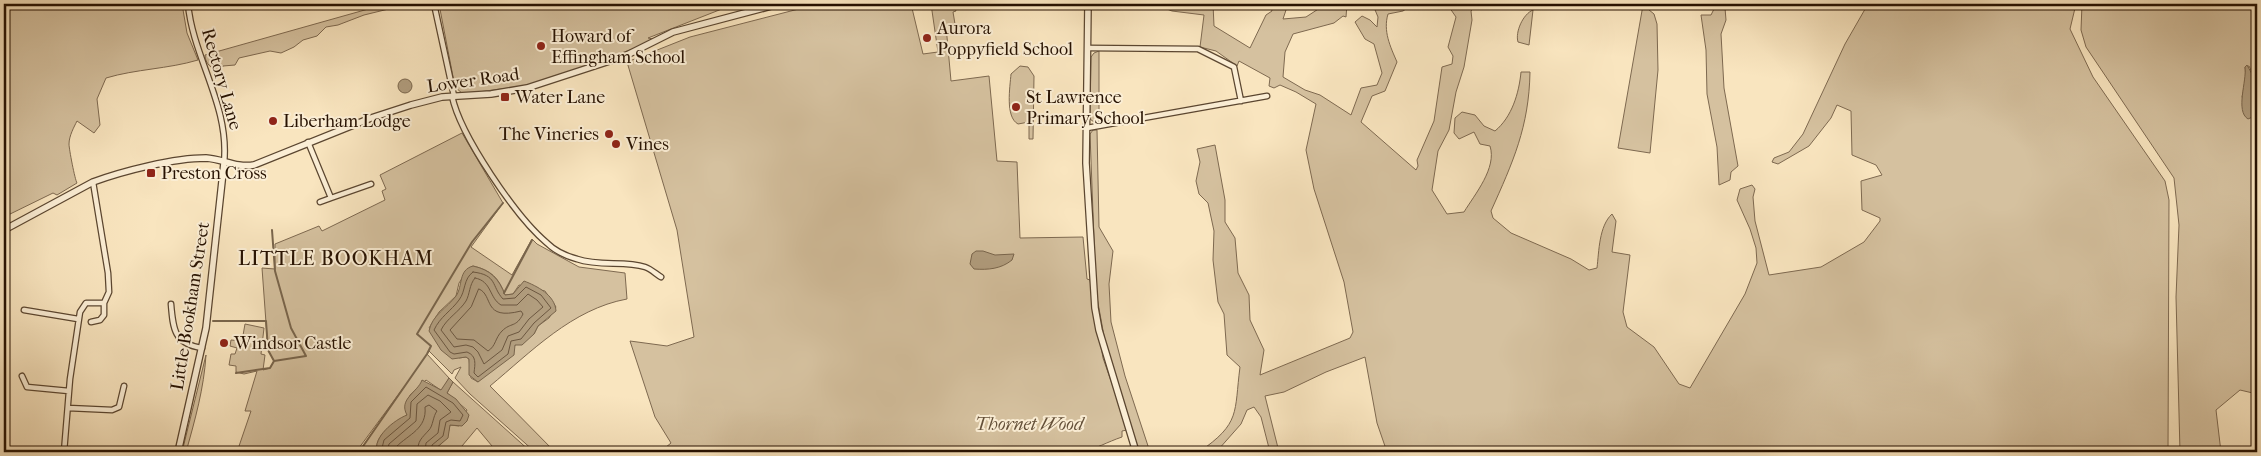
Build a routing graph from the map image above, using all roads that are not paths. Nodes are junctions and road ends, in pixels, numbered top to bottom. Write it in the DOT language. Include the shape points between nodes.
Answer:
graph roads {
  1 [pos="188,4"];
  2 [pos="434,4"];
  3 [pos="779,4"];
  4 [pos="1088,4"];
  5 [pos="1088,48"];
  6 [pos="453,96"];
  7 [pos="1267,96"];
  8 [pos="1241,101"];
  9 [pos="1087,128"];
  10 [pos="308,142"];
  11 [pos="224,163"];
  12 [pos="93,182"];
  13 [pos="370,184"];
  14 [pos="331,198"];
  15 [pos="320,202"];
  16 [pos="4,230"];
  17 [pos="661,277"];
  18 [pos="104,303"];
  19 [pos="171,304"];
  20 [pos="24,310"];
  21 [pos="78,319"];
  22 [pos="91,322"];
  23 [pos="202,348"];
  24 [pos="22,376"];
  25 [pos="124,386"];
  26 [pos="69,391"];
  27 [pos="68,408"];
  28 [pos="64,452"];
  29 [pos="178,452"];
  30 [pos="1136,452"];
  1 -- 11 [label="street, Rectory Lane" via="192,27 217,101 225,143"];
  2 -- 6 [label="street"];
  3 -- 6 [label="street, Lower Road" via="673,32 625,56 527,88"];
  4 -- 5 [label="street"];
  5 -- 8 [label="street" via="1204,51 1235,69"];
  5 -- 9 [label="street"];
  6 -- 10 [label="street, Lower Road" via="411,104"];
  6 -- 17 [label="street" via="459,118 495,182 548,244 566,256 586,262 639,265"];
  7 -- 8 [label="street"];
  8 -- 9 [label="street"];
  9 -- 30 [label="street" via="1086,163 1095,308"];
  10 -- 11 [label="street, Lower Road" via="254,165"];
  10 -- 14 [label="street"];
  11 -- 12 [label="street, Lower Road" via="205,158 183,160"];
  11 -- 23 [label="street, Little Bookham Street" via="212,288"];
  12 -- 16 [label="street, Lower Road"];
  12 -- 18 [label="street" via="108,273 108,292"];
  13 -- 14 [label="street"];
  14 -- 15 [label="street"];
  18 -- 21 [label="street" via="86,303"];
  18 -- 22 [label="street" via="104,315 100,320"];
  19 -- 23 [label="street" via="176,334 182,342"];
  20 -- 21 [label="street"];
  21 -- 26 [label="street"];
  23 -- 29 [label="street, Little Bookham Street"];
  24 -- 26 [label="street" via="28,387"];
  25 -- 27 [label="street" via="119,406 112,410"];
  26 -- 27 [label="street"];
  27 -- 28 [label="street"];
}
